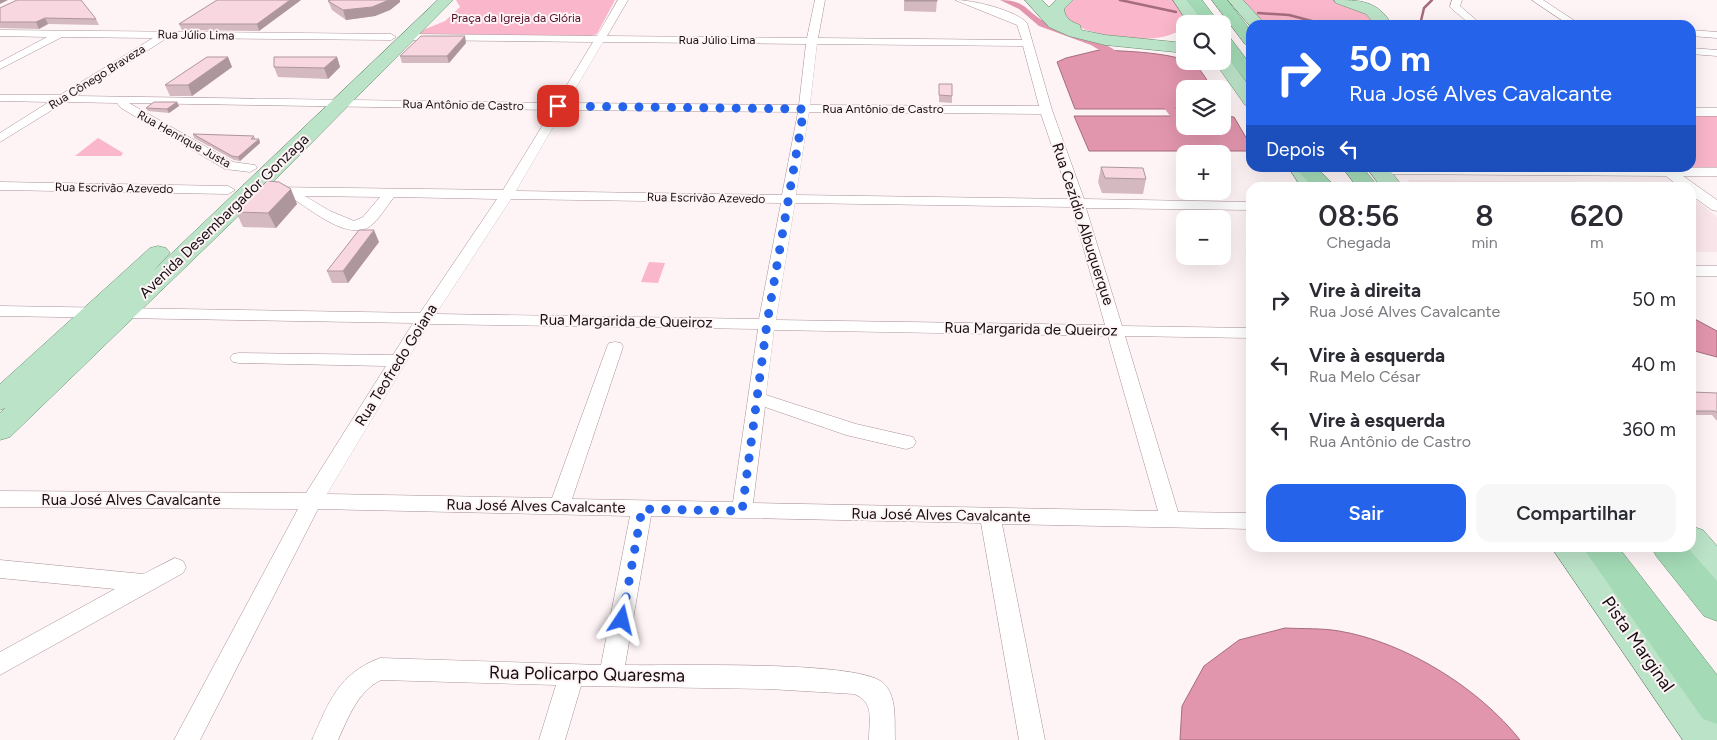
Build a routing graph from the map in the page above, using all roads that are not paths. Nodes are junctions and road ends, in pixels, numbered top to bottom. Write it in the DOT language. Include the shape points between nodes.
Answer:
graph roads {
  1 [pos="430,0"];
  2 [pos="446,0"];
  3 [pos="623,0"];
  4 [pos="820,0"];
  5 [pos="960,0"];
  6 [pos="1032,0"];
  7 [pos="1066,0"];
  8 [pos="1180,0"];
  9 [pos="1194,0"];
  10 [pos="1219,0"];
  11 [pos="1236,0"];
  12 [pos="1341,0"];
  13 [pos="1457,0"];
  14 [pos="1537,0"];
  15 [pos="1386,4"];
  16 [pos="1188,15"];
  17 [pos="1205,15"];
  18 [pos="1254,20"];
  19 [pos="1381,20"];
  20 [pos="1391,20"];
  21 [pos="1471,20"];
  22 [pos="1568,20"];
  23 [pos="180,24"];
  24 [pos="2,32"];
  25 [pos="60,33"];
  26 [pos="1176,33"];
  27 [pos="1696,33"];
  28 [pos="165,34"];
  29 [pos="1717,34"];
  30 [pos="1246,35"];
  31 [pos="400,37"];
  32 [pos="599,39"];
  33 [pos="812,40"];
  34 [pos="1026,43"];
  35 [pos="1176,47"];
  36 [pos="29,50"];
  37 [pos="1231,50"];
  38 [pos="1696,51"];
  39 [pos="1717,53"];
  40 [pos="0,66"];
  41 [pos="1246,69"];
  42 [pos="1229,70"];
  43 [pos="1246,94"];
  44 [pos="0,98"];
  45 [pos="61,99"];
  46 [pos="121,101"];
  47 [pos="331,102"];
  48 [pos="1696,102"];
  49 [pos="558,106"];
  50 [pos="804,109"];
  51 [pos="1046,110"];
  52 [pos="1696,112"];
  53 [pos="1714,112"];
  54 [pos="0,138"];
  55 [pos="1309,172"];
  56 [pos="1364,172"];
  57 [pos="1717,172"];
  58 [pos="1381,178"];
  59 [pos="251,179"];
  60 [pos="1679,179"];
  61 [pos="1717,179"];
  62 [pos="1320,182"];
  63 [pos="0,186"];
  64 [pos="228,190"];
  65 [pos="290,191"];
  66 [pos="1696,192"];
  67 [pos="390,193"];
  68 [pos="506,196"];
  69 [pos="789,199"];
  70 [pos="1078,203"];
  71 [pos="1246,206"];
  72 [pos="1717,207"];
  73 [pos="1696,271"];
  74 [pos="1717,272"];
  75 [pos="0,311"];
  76 [pos="93,313"];
  77 [pos="121,314"];
  78 [pos="424,319"];
  79 [pos="767,323"];
  80 [pos="1116,331"];
  81 [pos="1246,333"];
  82 [pos="615,347"];
  83 [pos="238,358"];
  84 [pos="399,361"];
  85 [pos="756,398"];
  86 [pos="0,400"];
  87 [pos="0,430"];
  88 [pos="906,442"];
  89 [pos="0,500"];
  90 [pos="312,501"];
  91 [pos="559,506"];
  92 [pos="642,509"];
  93 [pos="742,511"];
  94 [pos="990,517"];
  95 [pos="1170,518"];
  96 [pos="1246,521"];
  97 [pos="1696,545"];
  98 [pos="1572,552"];
  99 [pos="1603,552"];
  100 [pos="1672,552"];
  101 [pos="175,566"];
  102 [pos="0,569"];
  103 [pos="1717,570"];
  104 [pos="145,583"];
  105 [pos="1717,606"];
  106 [pos="0,664"];
  107 [pos="572,674"];
  108 [pos="611,676"];
  109 [pos="1717,706"];
  110 [pos="187,740"];
  111 [pos="325,740"];
  112 [pos="552,740"];
  113 [pos="882,740"];
  114 [pos="1032,740"];
  115 [pos="1706,740"];
  1 -- 31 [label="main road, Avenida Desembargador Gonzaga"];
  2 -- 31 [label="main road, Avenida Desembargador Gonzaga"];
  3 -- 32 [label="street, Rua Teofredo Goiana"];
  4 -- 33 [label="street"];
  5 -- 34 [label="street, Rua Cezídio Albuquerque" via="1019,21"];
  6 -- 35 [label="main road" via="1042,7 1054,24 1079,35 1112,42"];
  7 -- 26 [label="main road" via="1056,7 1060,20 1092,34 1125,39 1154,38"];
  8 -- 16 [label="main road"];
  9 -- 17 [label="highway"];
  10 -- 30 [label="highway"];
  11 -- 18 [label="main road"];
  12 -- 19 [label="main road" via="1372,11"];
  13 -- 21 [label="street" via="1455,8"];
  14 -- 22 [label="street"];
  15 -- 20 [label="main road"];
  23 -- 28 [label="street, Rua Cônego Braveza"];
  24 -- 25 [label="street, Rua Júlio Lima"];
  24 -- 36 [label="street"];
  25 -- 28 [label="street, Rua Júlio Lima"];
  25 -- 36 [label="street"];
  27 -- 29 [label="street"];
  28 -- 31 [label="street, Rua Júlio Lima"];
  28 -- 45 [label="street, Rua Cônego Braveza"];
  31 -- 32 [label="street, Rua Júlio Lima"];
  31 -- 47 [label="main road, Avenida Desembargador Gonzaga"];
  32 -- 33 [label="street, Rua Júlio Lima"];
  32 -- 49 [label="street, Rua Teofredo Goiana"];
  33 -- 34 [label="street, Rua Júlio Lima"];
  33 -- 50 [label="street"];
  34 -- 51 [label="street, Rua Cezídio Albuquerque"];
  36 -- 40 [label="street"];
  37 -- 41 [label="highway"];
  38 -- 39 [label="street"];
  42 -- 43 [label="main road"];
  44 -- 45 [label="street, Rua Antônio de Castro"];
  45 -- 46 [label="street, Rua Antônio de Castro"];
  45 -- 54 [label="street, Rua Cônego Braveza"];
  46 -- 47 [label="street, Rua Antônio de Castro"];
  46 -- 59 [label="street, Rua Henrique Justa"];
  47 -- 49 [label="street, Rua Antônio de Castro"];
  47 -- 59 [label="main road, Avenida Desembargador Gonzaga"];
  48 -- 53 [label="street"];
  49 -- 50 [label="street, Rua Antônio de Castro"];
  49 -- 68 [label="street, Rua Teofredo Goiana"];
  50 -- 51 [label="street, Rua Antônio de Castro"];
  50 -- 69 [label="street"];
  51 -- 70 [label="street, Rua Cezídio Albuquerque"];
  52 -- 53 [label="street"];
  55 -- 62 [label="highway"];
  56 -- 58 [label="highway"];
  57 -- 60 [label="street"];
  58 -- 60 [label="street"];
  59 -- 64 [label="main road, Avenida Desembargador Gonzaga"];
  59 -- 65 [label="street, Rua Escrivão Azevedo"];
  59 -- 77 [label="main road, Avenida Desembargador Gonzaga"];
  60 -- 61 [label="street"];
  63 -- 64 [label="street, Rua Escrivão Azevedo"];
  64 -- 76 [label="main road, Avenida Desembargador Gonzaga"];
  65 -- 67 [label="street, Rua Escrivão Azevedo"];
  65 -- 67 [label="street" via="340,222 357,226 365,223"];
  66 -- 72 [label="street"];
  67 -- 68 [label="street, Rua Escrivão Azevedo"];
  68 -- 69 [label="street, Rua Escrivão Azevedo"];
  68 -- 78 [label="street, Rua Teofredo Goiana"];
  69 -- 70 [label="street, Rua Escrivão Azevedo"];
  69 -- 79 [label="street"];
  70 -- 71 [label="street, Rua Escrivão Azevedo"];
  70 -- 80 [label="street, Rua Cezídio Albuquerque"];
  73 -- 74 [label="street"];
  75 -- 76 [label="street, Rua Margarida de Queiroz"];
  76 -- 77 [label="street, Rua Margarida de Queiroz"];
  76 -- 86 [label="main road, Avenida Desembargador Gonzaga"];
  77 -- 78 [label="street, Rua Margarida de Queiroz"];
  77 -- 87 [label="main road, Avenida Desembargador Gonzaga"];
  78 -- 79 [label="street, Rua Margarida de Queiroz"];
  78 -- 84 [label="street, Rua Teofredo Goiana"];
  79 -- 80 [label="street, Rua Margarida de Queiroz"];
  79 -- 85 [label="street"];
  80 -- 81 [label="street, Rua Margarida de Queiroz"];
  80 -- 95 [label="street, Rua Cezídio Albuquerque"];
  82 -- 91 [label="street"];
  83 -- 84 [label="street"];
  84 -- 90 [label="street, Rua Teofredo Goiana"];
  85 -- 88 [label="street" via="853,430"];
  85 -- 93 [label="street"];
  89 -- 90 [label="street, Rua José Alves Cavalcante"];
  90 -- 91 [label="street, Rua José Alves Cavalcante"];
  90 -- 110 [label="street, Rua Teofredo Goiana"];
  91 -- 92 [label="street, Rua José Alves Cavalcante"];
  92 -- 93 [label="street, Rua José Alves Cavalcante"];
  92 -- 108 [label="street"];
  93 -- 94 [label="street, Rua José Alves Cavalcante"];
  94 -- 95 [label="street, Rua José Alves Cavalcante"];
  94 -- 114 [label="street"];
  95 -- 96 [label="street, Rua José Alves Cavalcante"];
  97 -- 103 [label="main road"];
  98 -- 115 [label="main road, Pista Marginal"];
  99 -- 109 [label="highway"];
  100 -- 105 [label="highway"];
  101 -- 104 [label="street"];
  102 -- 104 [label="street"];
  104 -- 106 [label="street"];
  107 -- 108 [label="street, Rua Policarpo Quaresma"];
  107 -- 111 [label="street, Rua Policarpo Quaresma" via="380,669 370,672 353,686"];
  107 -- 112 [label="street"];
  108 -- 113 [label="street, Rua Policarpo Quaresma" via="855,683 873,690 881,701"];
}
